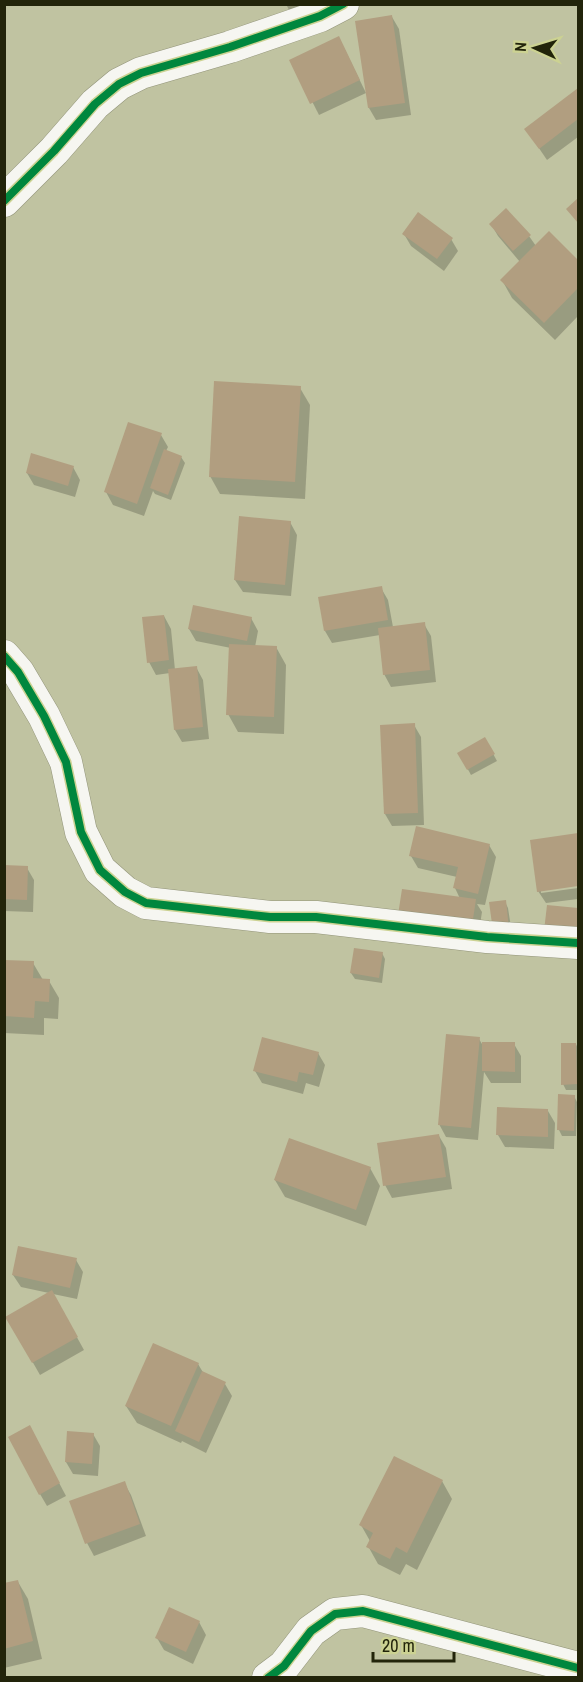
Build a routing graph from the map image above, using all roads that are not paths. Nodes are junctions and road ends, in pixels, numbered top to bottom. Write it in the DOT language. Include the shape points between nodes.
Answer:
graph roads {
  1 [pos="343,4"];
  2 [pos="4,201"];
  3 [pos="4,656"];
  4 [pos="579,943"];
  5 [pos="579,1668"];
  6 [pos="268,1677"];
  1 -- 2 [label="street" via="320,16 141,73 119,84 95,104"];
  3 -- 4 [label="street" via="39,707 66,762 81,832 100,870 125,892 146,903"];
  5 -- 6 [label="street" via="363,1611 335,1614 311,1631 284,1666"];
}
